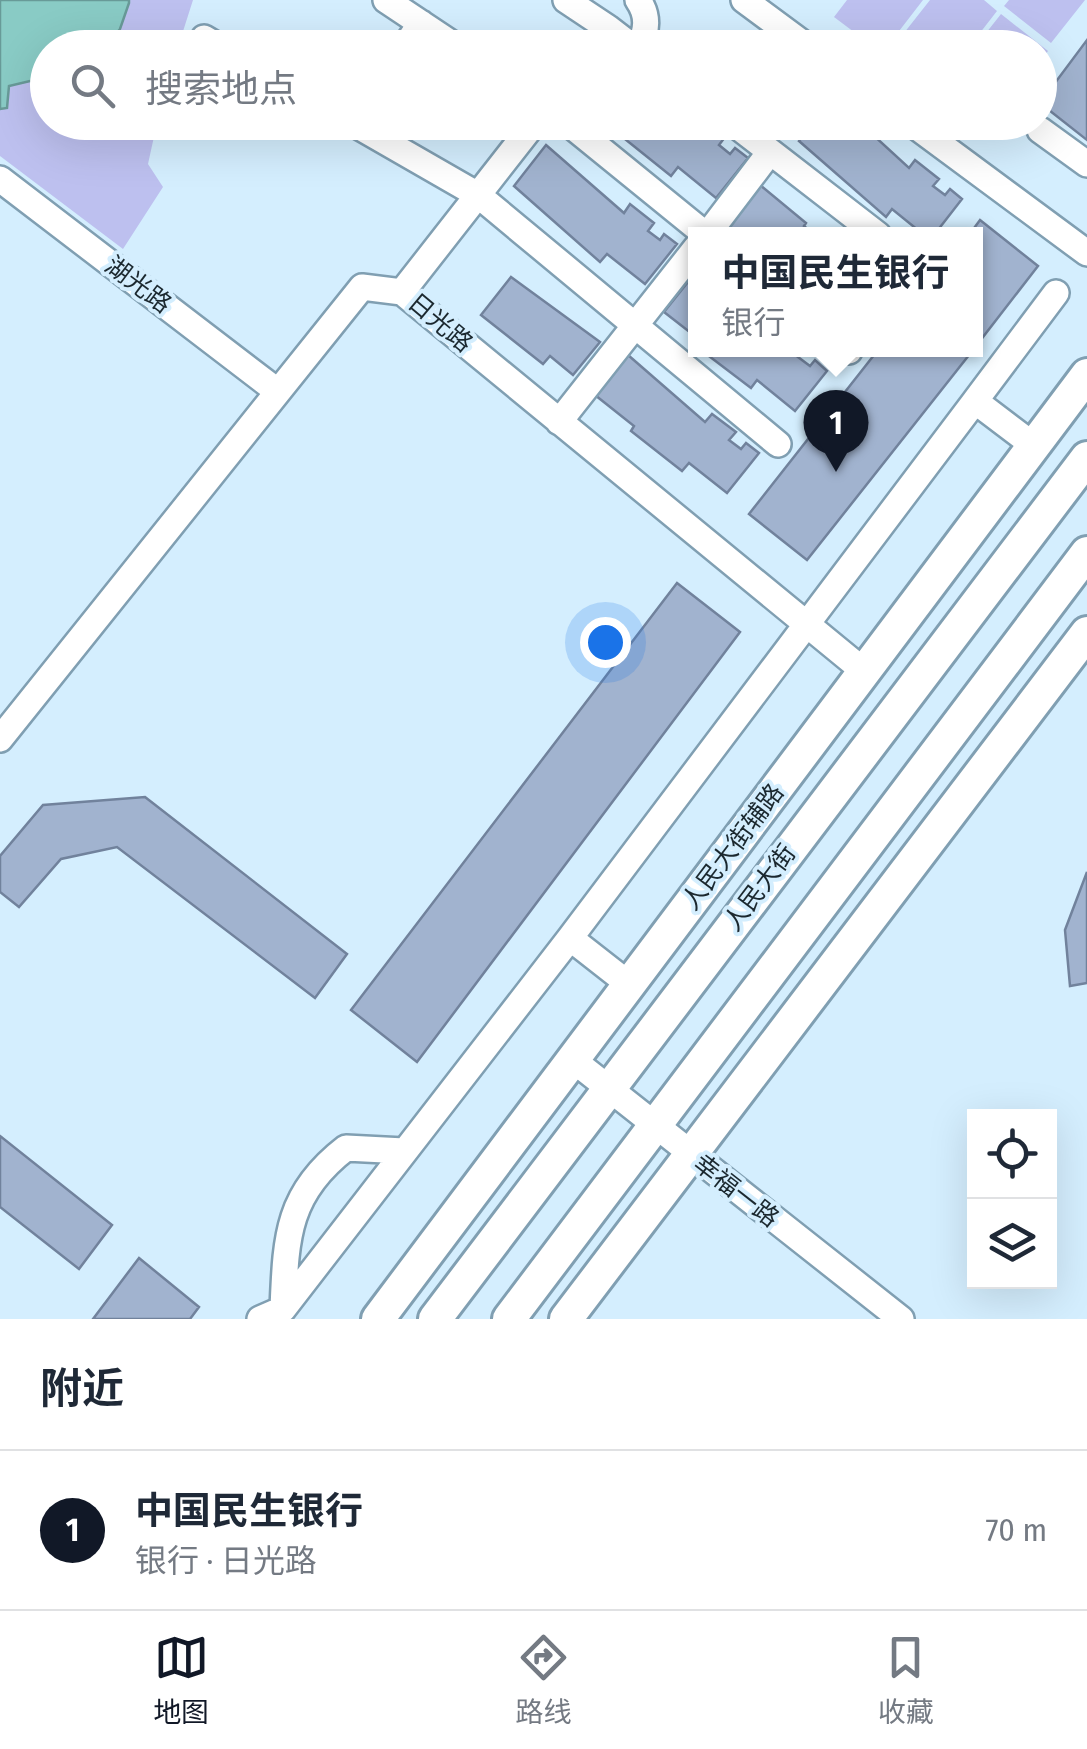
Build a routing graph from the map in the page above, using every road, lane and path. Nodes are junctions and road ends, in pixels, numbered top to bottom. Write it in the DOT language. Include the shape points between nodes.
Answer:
graph roads {
  1 [pos="386,0"];
  2 [pos="638,0"];
  3 [pos="744,0"];
  4 [pos="577,2"];
  5 [pos="421,23"];
  6 [pos="416,30"];
  7 [pos="431,30"];
  8 [pos="596,30"];
  9 [pos="643,30"];
  10 [pos="784,30"];
  11 [pos="382,140"];
  12 [pos="521,140"];
  13 [pos="590,140"];
  14 [pos="755,140"];
  15 [pos="934,140"];
  16 [pos="1054,140"];
  17 [pos="770,152"];
  18 [pos="1087,164"];
  19 [pos="0,179"];
  20 [pos="478,195"];
  21 [pos="697,227"];
  22 [pos="711,227"];
  23 [pos="869,227"];
  24 [pos="1087,253"];
  25 [pos="688,258"];
  26 [pos="402,292"];
  27 [pos="1056,293"];
  28 [pos="634,324"];
  29 [pos="1087,374"];
  30 [pos="277,392"];
  31 [pos="975,401"];
  32 [pos="558,422"];
  33 [pos="778,444"];
  34 [pos="1033,446"];
  35 [pos="1087,458"];
  36 [pos="1087,553"];
  37 [pos="806,622"];
  38 [pos="1087,633"];
  39 [pos="865,672"];
  40 [pos="0,739"];
  41 [pos="570,938"];
  42 [pos="630,985"];
  43 [pos="574,1060"];
  44 [pos="609,1088"];
  45 [pos="658,1126"];
  46 [pos="404,1151"];
  47 [pos="691,1156"];
  48 [pos="271,1314"];
  49 [pos="378,1319"];
  50 [pos="435,1319"];
  51 [pos="509,1319"];
  52 [pos="566,1319"];
  53 [pos="901,1319"];
  1 -- 5 [label="street"];
  2 -- 9 [label="street"];
  3 -- 10 [label="street"];
  4 -- 8 [label="street"];
  5 -- 6 [label="street"];
  5 -- 7 [label="street"];
  11 -- 20 [label="street"];
  12 -- 20 [label="street"];
  13 -- 21 [label="street"];
  14 -- 17 [label="street"];
  15 -- 24 [label="street"];
  16 -- 18 [label="street"];
  17 -- 22 [label="street"];
  17 -- 23 [label="street"];
  19 -- 30 [label="street, 湖光路"];
  20 -- 26 [label="street"];
  20 -- 28 [label="street"];
  25 -- 28 [label="street"];
  26 -- 30 [label="street, 日光路" via="362,287"];
  26 -- 32 [label="street, 日光路"];
  27 -- 31 [label="street"];
  28 -- 32 [label="street"];
  28 -- 33 [label="street"];
  29 -- 34 [label="main road, 人民大街辅路"];
  30 -- 40 [label="street, 日光路"];
  31 -- 34 [label="street"];
  31 -- 37 [label="street"];
  32 -- 37 [label="street, 日光路"];
  34 -- 39 [label="main road, 人民大街辅路"];
  35 -- 44 [label="main road, 人民大街"];
  36 -- 45 [label="main road"];
  37 -- 39 [label="street, 日光路"];
  37 -- 41 [label="street"];
  38 -- 47 [label="main road"];
  39 -- 42 [label="main road, 人民大街辅路"];
  41 -- 42 [label="street"];
  41 -- 46 [label="street"];
  42 -- 43 [label="main road, 人民大街辅路"];
  43 -- 44 [label="street, 幸福一路"];
  43 -- 49 [label="main road, 人民大街辅路"];
  44 -- 45 [label="street, 幸福一路"];
  44 -- 50 [label="main road, 人民大街"];
  45 -- 47 [label="street, 幸福一路"];
  45 -- 51 [label="main road"];
  46 -- 48 [label="street"];
  46 -- 48 [label="street" via="346,1148 300,1194"];
  47 -- 52 [label="main road"];
  47 -- 53 [label="street, 幸福一路"];
}
